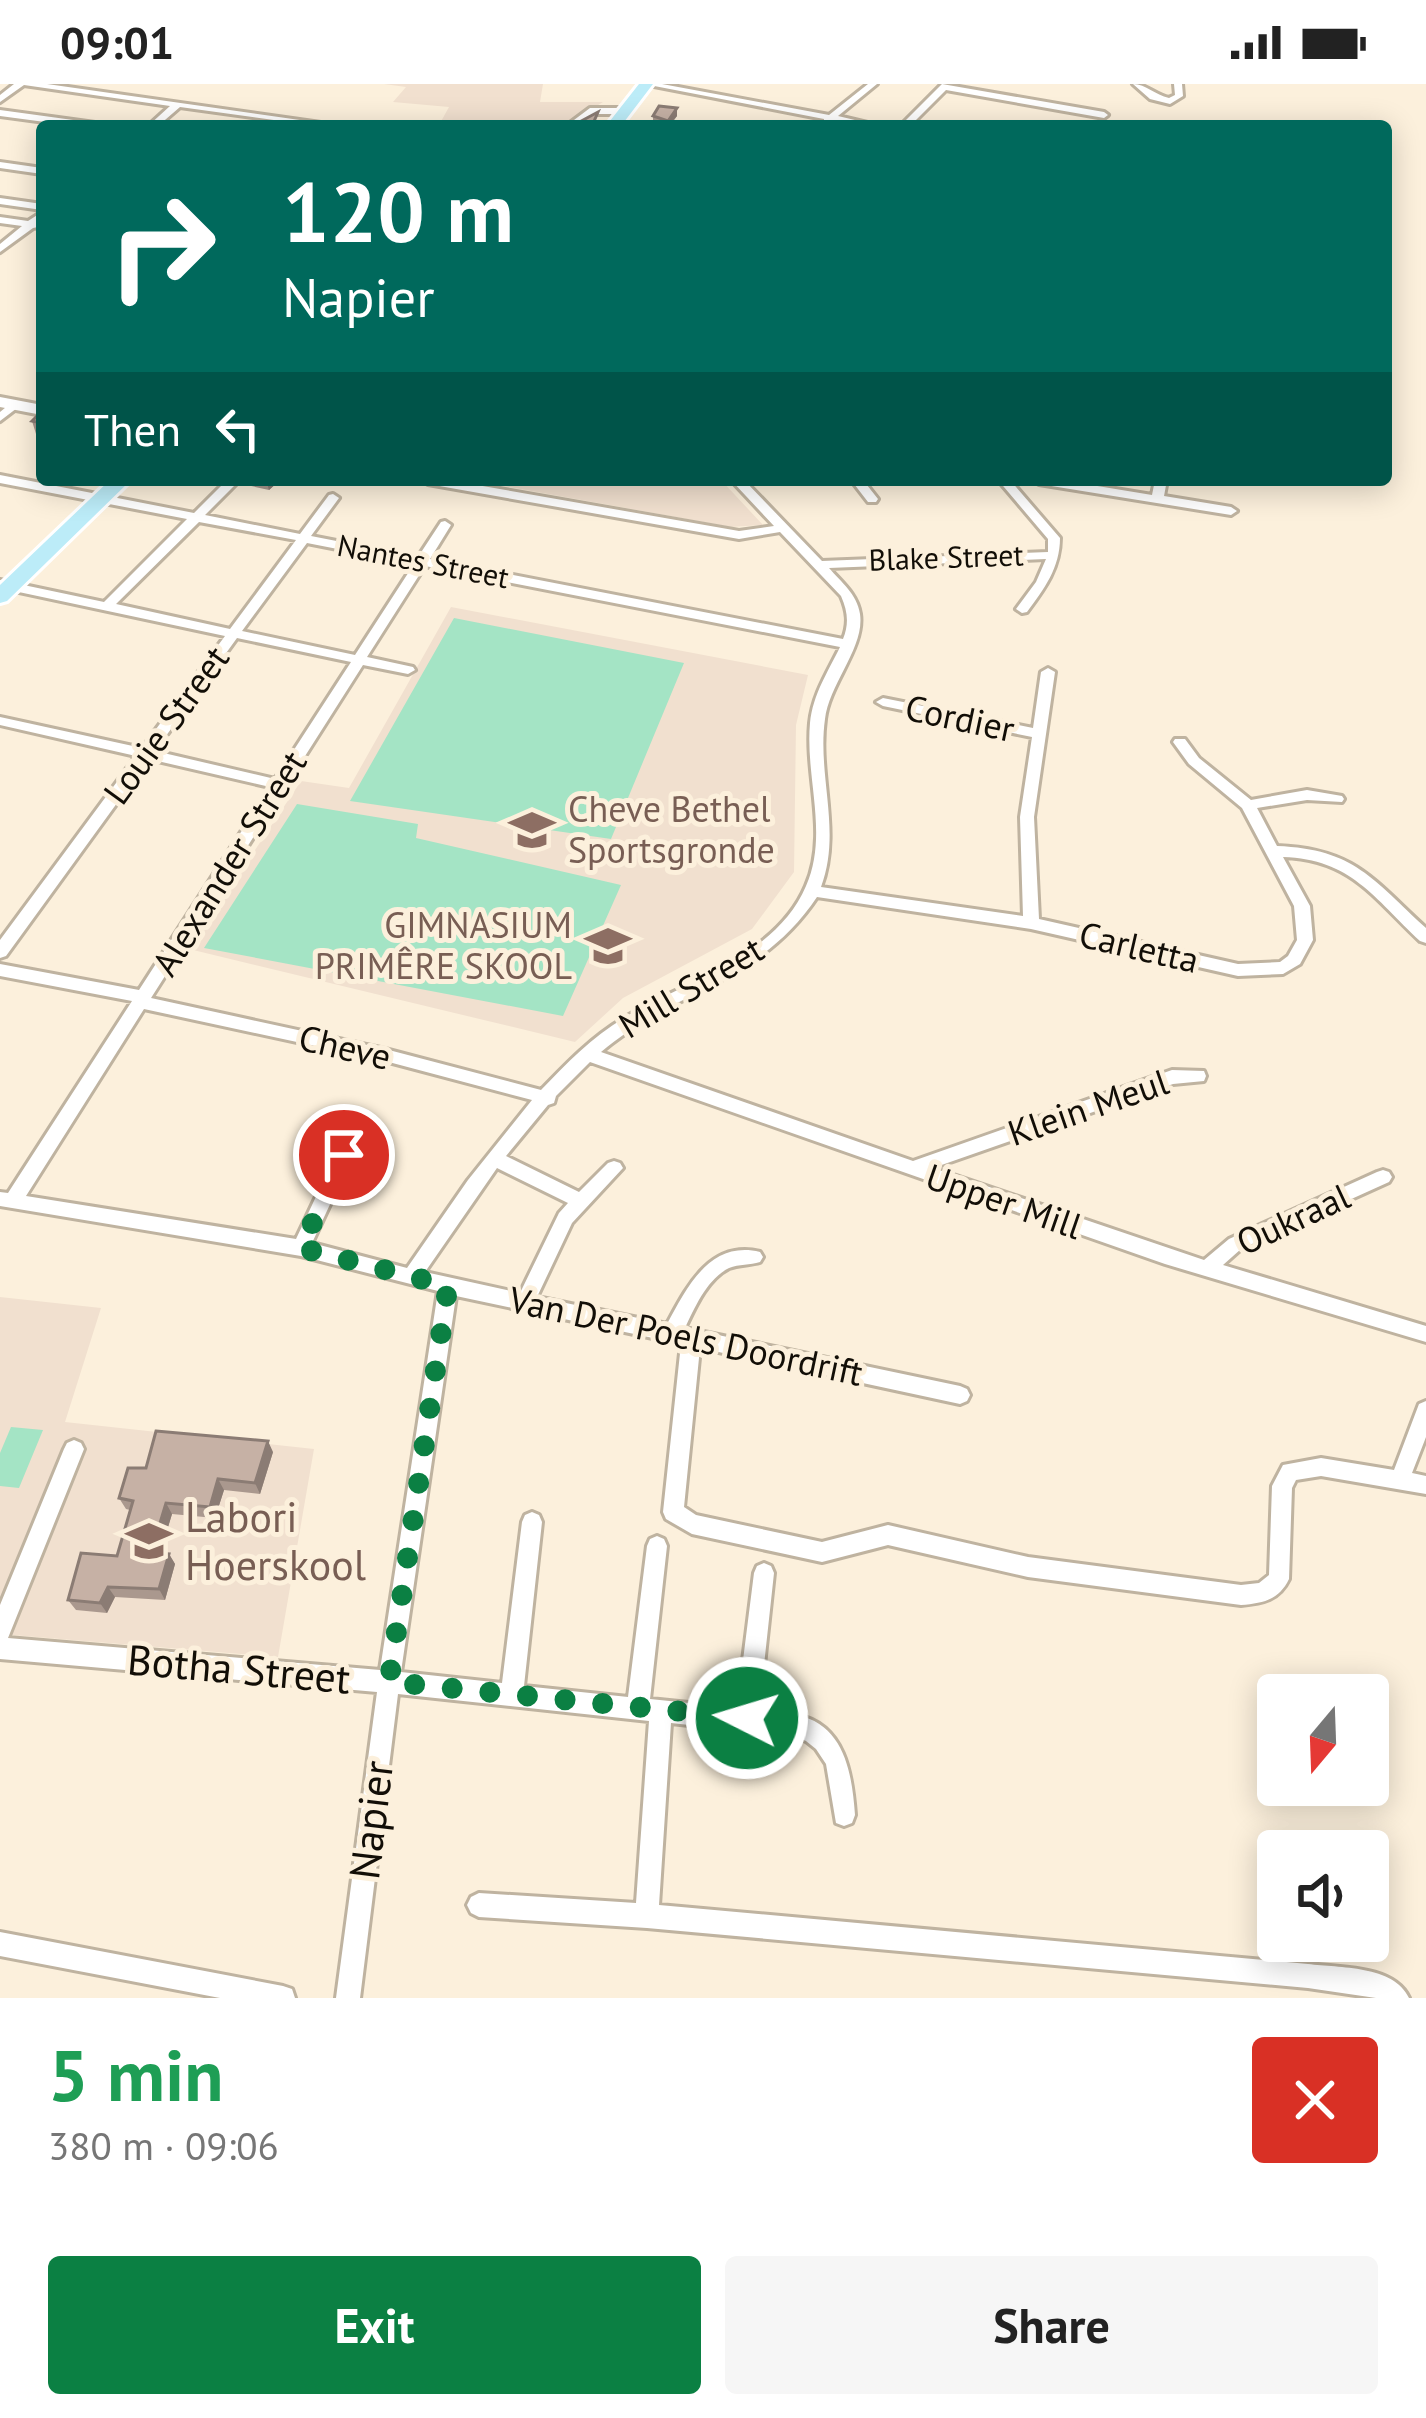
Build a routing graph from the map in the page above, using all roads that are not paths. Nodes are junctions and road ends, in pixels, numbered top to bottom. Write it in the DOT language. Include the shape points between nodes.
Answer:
graph roads {
  1 [pos="24,84"];
  2 [pos="634,84"];
  3 [pos="647,84"];
  4 [pos="748,84"];
  5 [pos="1137,84"];
  6 [pos="1178,84"];
  7 [pos="946,86"];
  8 [pos="868,88"];
  9 [pos="0,99"];
  10 [pos="732,99"];
  11 [pos="178,104"];
  12 [pos="0,113"];
  13 [pos="618,116"];
  14 [pos="1104,116"];
  15 [pos="51,120"];
  16 [pos="160,120"];
  17 [pos="287,120"];
  18 [pos="585,120"];
  19 [pos="819,120"];
  20 [pos="829,120"];
  21 [pos="911,120"];
  22 [pos="0,165"];
  23 [pos="36,170"];
  24 [pos="0,201"];
  25 [pos="36,210"];
  26 [pos="0,220"];
  27 [pos="36,225"];
  28 [pos="0,249"];
  29 [pos="8,404"];
  30 [pos="0,418"];
  31 [pos="6,480"];
  32 [pos="36,485"];
  33 [pos="43,486"];
  34 [pos="227,486"];
  35 [pos="461,486"];
  36 [pos="743,486"];
  37 [pos="862,486"];
  38 [pos="1009,486"];
  39 [pos="1076,486"];
  40 [pos="1159,486"];
  41 [pos="0,493"];
  42 [pos="99,495"];
  43 [pos="333,498"];
  44 [pos="872,499"];
  45 [pos="1156,499"];
  46 [pos="1232,512"];
  47 [pos="196,515"];
  48 [pos="445,525"];
  49 [pos="783,528"];
  50 [pos="302,538"];
  51 [pos="1054,555"];
  52 [pos="420,561"];
  53 [pos="817,565"];
  54 [pos="4,589"];
  55 [pos="106,607"];
  56 [pos="1022,609"];
  57 [pos="232,635"];
  58 [pos="846,644"];
  59 [pos="358,661"];
  60 [pos="408,670"];
  61 [pos="1048,672"];
  62 [pos="883,702"];
  63 [pos="2,725"];
  64 [pos="1038,734"];
  65 [pos="1180,742"];
  66 [pos="145,753"];
  67 [pos="278,784"];
  68 [pos="1337,800"];
  69 [pos="1248,806"];
  70 [pos="1275,851"];
  71 [pos="812,891"];
  72 [pos="1031,923"];
  73 [pos="1426,937"];
  74 [pos="0,952"];
  75 [pos="0,970"];
  76 [pos="142,999"];
  77 [pos="587,1054"];
  78 [pos="1198,1076"];
  79 [pos="548,1098"];
  80 [pos="344,1155"];
  81 [pos="496,1160"];
  82 [pos="614,1168"];
  83 [pos="911,1168"];
  84 [pos="1383,1177"];
  85 [pos="6,1200"];
  86 [pos="579,1200"];
  87 [pos="301,1248"];
  88 [pos="754,1258"];
  89 [pos="1208,1268"];
  90 [pos="412,1276"];
  91 [pos="448,1286"];
  92 [pos="526,1300"];
  93 [pos="1426,1334"];
  94 [pos="681,1337"];
  95 [pos="960,1395"];
  96 [pos="1426,1410"];
  97 [pos="74,1449"];
  98 [pos="1400,1480"];
  99 [pos="1426,1485"];
  100 [pos="532,1522"];
  101 [pos="657,1546"];
  102 [pos="764,1573"];
  103 [pos="0,1631"];
  104 [pos="0,1648"];
  105 [pos="389,1682"];
  106 [pos="512,1694"];
  107 [pos="649,1709"];
  108 [pos="747,1718"];
  109 [pos="844,1815"];
  110 [pos="479,1904"];
  111 [pos="647,1916"];
  112 [pos="0,1944"];
  113 [pos="283,1998"];
  114 [pos="348,1998"];
  115 [pos="1397,1998"];
  1 -- 9 [label="street"];
  1 -- 11 [label="street"];
  2 -- 13 [label="main road"];
  3 -- 10 [label="street"];
  3 -- 13 [label="main road"];
  4 -- 10 [label="street"];
  5 -- 6 [label="street" via="1170,100 1179,96"];
  7 -- 14 [label="street"];
  7 -- 21 [label="street"];
  8 -- 20 [label="street"];
  10 -- 19 [label="street"];
  11 -- 16 [label="street"];
  11 -- 17 [label="street"];
  12 -- 15 [label="street"];
  13 -- 18 [label="street"];
  22 -- 23 [label="street"];
  24 -- 25 [label="street"];
  26 -- 27 [label="street"];
  27 -- 28 [label="street"];
  29 -- 30 [label="street"];
  31 -- 32 [label="street, Nantes Street"];
  31 -- 41 [label="street"];
  33 -- 42 [label="street, Nantes Street"];
  34 -- 47 [label="street"];
  35 -- 49 [label="street" via="739,536"];
  36 -- 49 [label="street"];
  37 -- 44 [label="street"];
  38 -- 51 [label="street, Blake Street" via="1054,538"];
  39 -- 45 [label="street"];
  40 -- 45 [label="street"];
  42 -- 47 [label="street, Nantes Street"];
  42 -- 54 [label="main road"];
  43 -- 50 [label="street, Louie Street"];
  45 -- 46 [label="street"];
  47 -- 50 [label="street, Nantes Street"];
  47 -- 55 [label="street"];
  48 -- 52 [label="street, Alexander Street"];
  49 -- 53 [label="street"];
  50 -- 52 [label="street, Nantes Street"];
  50 -- 57 [label="street, Louie Street"];
  51 -- 53 [label="street, Blake Street"];
  51 -- 56 [label="street"];
  52 -- 58 [label="street, Nantes Street"];
  52 -- 59 [label="street, Alexander Street"];
  53 -- 58 [label="street" via="855,609"];
  54 -- 55 [label="street"];
  55 -- 57 [label="street"];
  57 -- 59 [label="street"];
  57 -- 66 [label="street, Louie Street"];
  58 -- 71 [label="street, Mill Street" via="817,718 824,836"];
  59 -- 60 [label="street"];
  59 -- 67 [label="street, Alexander Street"];
  61 -- 64 [label="street"];
  62 -- 64 [label="street, Cordier"];
  63 -- 66 [label="street"];
  64 -- 72 [label="street" via="1027,817"];
  65 -- 69 [label="street, Carletta"];
  66 -- 67 [label="street"];
  66 -- 74 [label="street, Louie Street"];
  67 -- 76 [label="street, Alexander Street"];
  68 -- 69 [label="street" via="1307,795"];
  69 -- 70 [label="street, Carletta"];
  70 -- 72 [label="street, Carletta" via="1306,928 1294,960 1274,970 1238,970"];
  70 -- 73 [label="street" via="1344,862"];
  71 -- 72 [label="street, Carletta"];
  71 -- 77 [label="street, Mill Street" via="758,950"];
  75 -- 76 [label="street, Cheve"];
  76 -- 79 [label="street, Cheve"];
  76 -- 85 [label="street, Alexander Street"];
  77 -- 79 [label="street, Mill Street"];
  77 -- 83 [label="street, Upper Mill"];
  78 -- 83 [label="street, Klein Meul" via="1172,1077"];
  79 -- 81 [label="street, Mill Street"];
  80 -- 87 [label="street"];
  81 -- 86 [label="street"];
  81 -- 90 [label="street, Mill Street"];
  82 -- 86 [label="street"];
  83 -- 89 [label="street, Upper Mill"];
  84 -- 89 [label="street, Oukraal" via="1235,1244"];
  85 -- 87 [label="street, Van Der Poels Doordrift"];
  86 -- 92 [label="street"];
  87 -- 90 [label="street, Van Der Poels Doordrift"];
  88 -- 94 [label="street" via="715,1266"];
  89 -- 93 [label="street, Upper Mill"];
  90 -- 91 [label="street, Van Der Poels Doordrift"];
  91 -- 92 [label="street, Van Der Poels Doordrift"];
  91 -- 105 [label="street, Napier"];
  92 -- 94 [label="street, Van Der Poels Doordrift"];
  94 -- 95 [label="street, Van Der Poels Doordrift"];
  94 -- 98 [label="street" via="673,1512 692,1525 822,1552 888,1534 1028,1567 1264,1593 1279,1579 1282,1486 1290,1472 1321,1467"];
  96 -- 98 [label="street"];
  97 -- 103 [label="street"];
  98 -- 99 [label="street"];
  100 -- 106 [label="street"];
  101 -- 107 [label="street"];
  102 -- 108 [label="street"];
  104 -- 105 [label="street, Botha Street"];
  105 -- 106 [label="street, Botha Street"];
  105 -- 114 [label="street, Napier"];
  106 -- 107 [label="street, Botha Street"];
  107 -- 108 [label="street, Botha Street"];
  107 -- 111 [label="street"];
  108 -- 109 [label="street, Botha Street" via="800,1726 831,1746"];
  110 -- 111 [label="street"];
  111 -- 115 [label="street" via="1308,1976 1379,1986"];
  112 -- 113 [label="street"];
}
